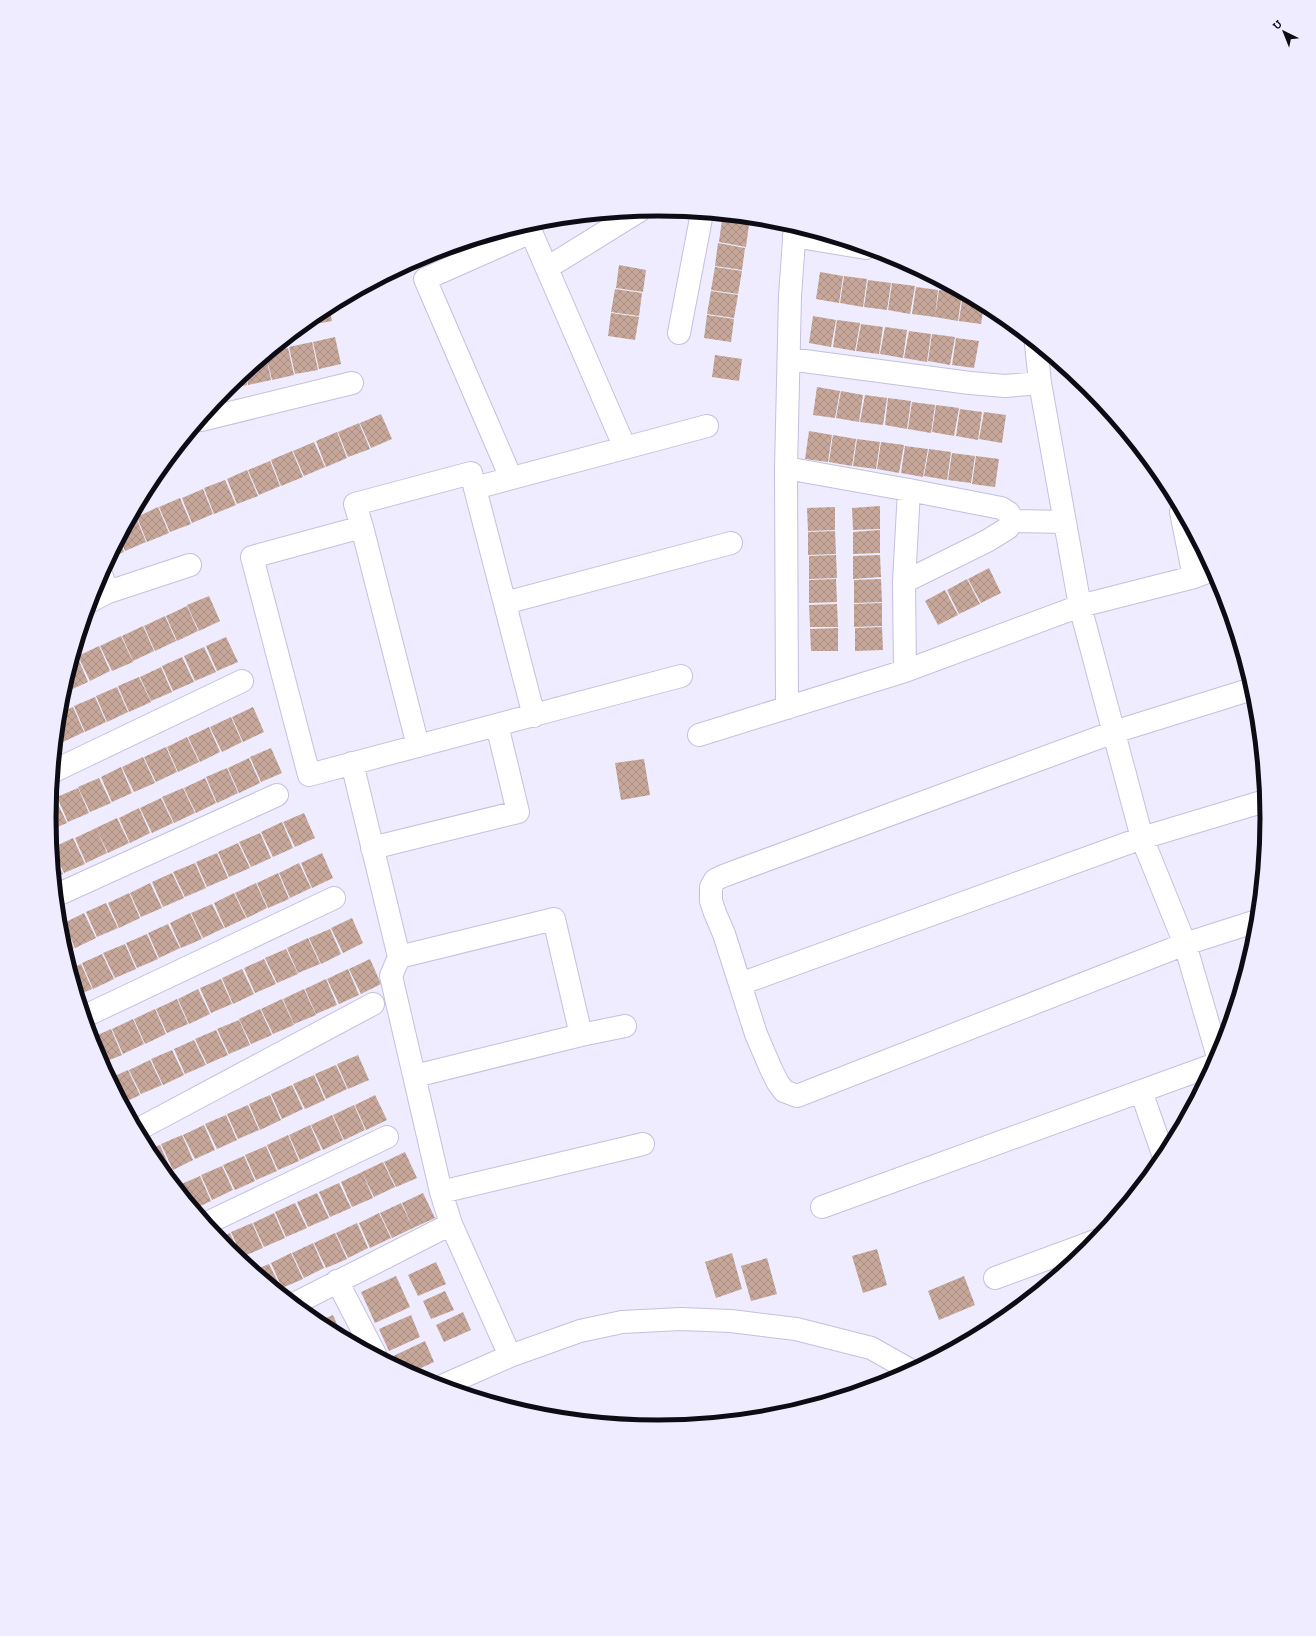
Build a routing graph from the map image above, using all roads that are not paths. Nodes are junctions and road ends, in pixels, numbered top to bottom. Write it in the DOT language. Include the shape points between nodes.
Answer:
graph roads {
  1 [pos="630,217"];
  2 [pos="701,217"];
  3 [pos="794,232"];
  4 [pos="547,268"];
  5 [pos="679,333"];
  6 [pos="1037,350"];
  7 [pos="789,358"];
  8 [pos="352,383"];
  9 [pos="1040,383"];
  10 [pos="207,418"];
  11 [pos="707,426"];
  12 [pos="625,448"];
  13 [pos="786,468"];
  14 [pos="511,478"];
  15 [pos="475,488"];
  16 [pos="909,490"];
  17 [pos="1012,521"];
  18 [pos="1064,522"];
  19 [pos="362,527"];
  20 [pos="1191,540"];
  21 [pos="731,543"];
  22 [pos="190,565"];
  23 [pos="1203,574"];
  24 [pos="904,582"];
  25 [pos="102,589"];
  26 [pos="505,603"];
  27 [pos="1080,606"];
  28 [pos="905,671"];
  29 [pos="681,676"];
  30 [pos="242,681"];
  31 [pos="1246,691"];
  32 [pos="787,708"];
  33 [pos="534,716"];
  34 [pos="497,725"];
  35 [pos="1114,732"];
  36 [pos="699,735"];
  37 [pos="418,746"];
  38 [pos="352,763"];
  39 [pos="58,769"];
  40 [pos="277,795"];
  41 [pos="1260,803"];
  42 [pos="1142,838"];
  43 [pos="372,848"];
  44 [pos="61,893"];
  45 [pos="334,898"];
  46 [pos="1250,923"];
  47 [pos="1185,944"];
  48 [pos="399,957"];
  49 [pos="740,984"];
  50 [pos="373,1004"];
  51 [pos="89,1014"];
  52 [pos="625,1026"];
  53 [pos="581,1035"];
  54 [pos="1215,1046"];
  55 [pos="1205,1068"];
  56 [pos="415,1076"];
  57 [pos="1141,1091"];
  58 [pos="142,1127"];
  59 [pos="387,1137"];
  60 [pos="643,1144"];
  61 [pos="1161,1148"];
  62 [pos="441,1192"];
  63 [pos="822,1207"];
  64 [pos="210,1221"];
  65 [pos="450,1224"];
  66 [pos="1082,1246"];
  67 [pos="995,1278"];
  68 [pos="337,1281"];
  69 [pos="299,1301"];
  70 [pos="371,1347"];
  71 [pos="510,1356"];
  72 [pos="904,1367"];
  73 [pos="450,1383"];
  1 -- 4 [label="street"];
  2 -- 5 [label="street"];
  3 -- 7 [label="street"];
  4 -- 12 [label="street"];
  4 -- 14 [label="street" via="531,232 425,279"];
  6 -- 9 [label="street"];
  7 -- 9 [label="street" via="970,384 1005,386"];
  7 -- 13 [label="street"];
  8 -- 10 [label="street"];
  9 -- 18 [label="street"];
  11 -- 12 [label="street"];
  12 -- 14 [label="street"];
  13 -- 16 [label="street"];
  13 -- 32 [label="street"];
  14 -- 15 [label="street"];
  15 -- 19 [label="street" via="471,473 355,504"];
  15 -- 26 [label="street"];
  16 -- 17 [label="street" via="1001,508 1009,513"];
  16 -- 24 [label="street"];
  17 -- 18 [label="street"];
  17 -- 24 [label="street" via="1008,528 987,540"];
  18 -- 27 [label="street"];
  19 -- 37 [label="street"];
  19 -- 38 [label="street" via="252,556 309,775"];
  20 -- 23 [label="street"];
  21 -- 26 [label="street"];
  22 -- 25 [label="street"];
  23 -- 27 [label="street"];
  24 -- 28 [label="street"];
  26 -- 33 [label="street"];
  27 -- 28 [label="street"];
  27 -- 35 [label="street"];
  28 -- 32 [label="street"];
  29 -- 33 [label="street"];
  30 -- 39 [label="street"];
  31 -- 35 [label="street"];
  32 -- 36 [label="street"];
  33 -- 34 [label="street"];
  34 -- 37 [label="street"];
  34 -- 43 [label="street" via="518,812"];
  35 -- 42 [label="street"];
  35 -- 49 [label="street" via="715,880 711,887 711,901"];
  37 -- 38 [label="street"];
  38 -- 43 [label="street"];
  40 -- 44 [label="street"];
  41 -- 42 [label="street"];
  42 -- 47 [label="street"];
  42 -- 49 [label="street"];
  43 -- 48 [label="street"];
  45 -- 51 [label="street"];
  46 -- 47 [label="street"];
  47 -- 49 [label="street" via="797,1096 784,1091 778,1083 756,1034"];
  47 -- 54 [label="street"];
  48 -- 53 [label="street" via="554,919"];
  48 -- 56 [label="street" via="391,976"];
  50 -- 58 [label="street"];
  52 -- 53 [label="street"];
  53 -- 56 [label="street"];
  55 -- 57 [label="street"];
  56 -- 62 [label="street"];
  57 -- 61 [label="street"];
  57 -- 63 [label="street"];
  59 -- 64 [label="street"];
  60 -- 62 [label="street"];
  62 -- 65 [label="street"];
  65 -- 68 [label="street"];
  65 -- 71 [label="street"];
  66 -- 67 [label="street"];
  68 -- 69 [label="street"];
  68 -- 70 [label="street"];
  71 -- 72 [label="street" via="580,1331 622,1322 681,1319 731,1321 796,1329 871,1348"];
  71 -- 73 [label="street"];
}
